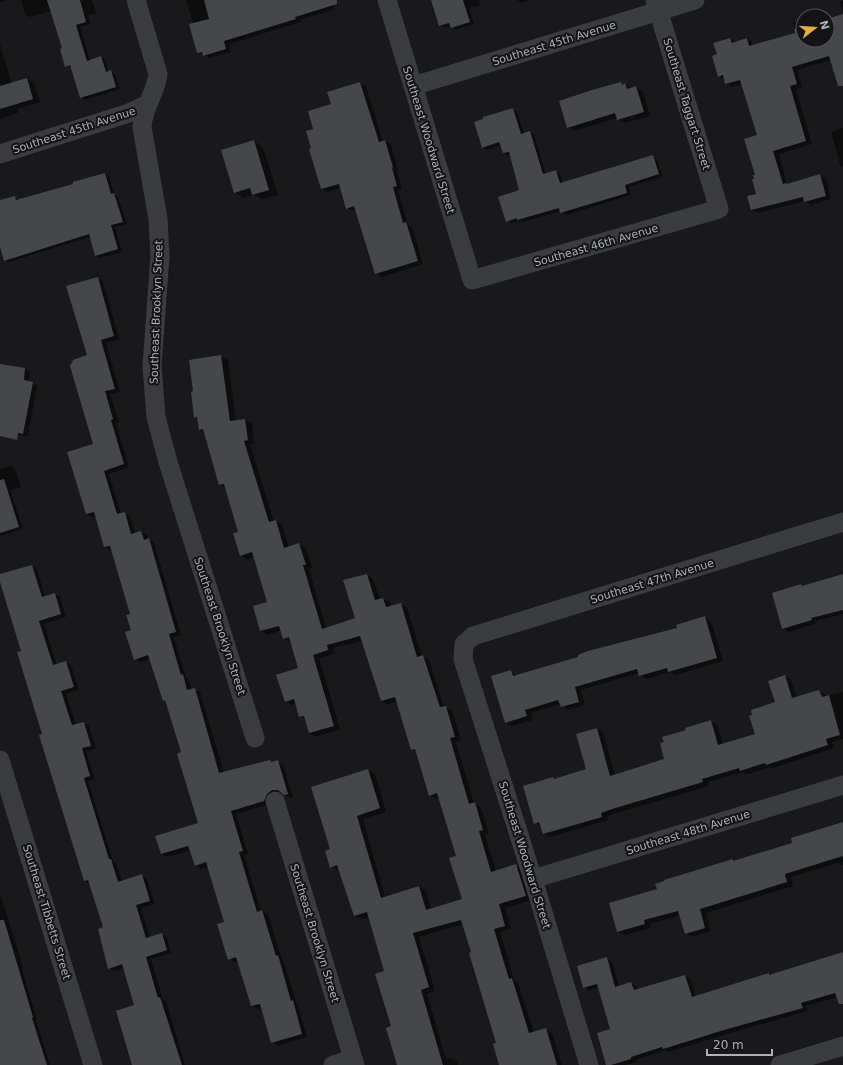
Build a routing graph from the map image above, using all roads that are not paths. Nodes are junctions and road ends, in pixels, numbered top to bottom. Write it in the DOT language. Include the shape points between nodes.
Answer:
graph roads {
  1 [pos="136,0"];
  2 [pos="387,0"];
  3 [pos="695,0"];
  4 [pos="657,6"];
  5 [pos="413,86"];
  6 [pos="147,105"];
  7 [pos="0,154"];
  8 [pos="720,209"];
  9 [pos="472,280"];
  10 [pos="843,522"];
  11 [pos="464,644"];
  12 [pos="255,738"];
  13 [pos="0,760"];
  14 [pos="843,785"];
  15 [pos="275,801"];
  16 [pos="533,879"];
  17 [pos="843,1046"];
  18 [pos="354,1062"];
  19 [pos="93,1065"];
  20 [pos="333,1065"];
  21 [pos="589,1065"];
  22 [pos="780,1065"];
  1 -- 6 [label="street, Southeast Brooklyn Street" via="158,74 157,85"];
  2 -- 5 [label="street, Southeast Woodward Street"];
  3 -- 4 [label="street, Southeast 45th Avenue"];
  4 -- 5 [label="street, Southeast 45th Avenue"];
  4 -- 8 [label="street, Southeast Taggart Street"];
  5 -- 9 [label="street, Southeast Woodward Street"];
  6 -- 7 [label="street, Southeast 45th Avenue"];
  6 -- 12 [label="street, Southeast Brooklyn Street" via="142,116 142,126 158,219 159,249 152,366 156,417"];
  8 -- 9 [label="street, Southeast 46th Avenue"];
  10 -- 11 [label="street, Southeast 47th Avenue" via="473,636"];
  11 -- 16 [label="street, Southeast Woodward Street" via="463,659"];
  13 -- 19 [label="street, Southeast Tibbetts Street"];
  14 -- 16 [label="street, Southeast 48th Avenue"];
  15 -- 18 [label="street, Southeast Brooklyn Street"];
  16 -- 21 [label="street, Southeast Woodward Street"];
  17 -- 22 [label="street"];
  18 -- 20 [label="street"];
}
